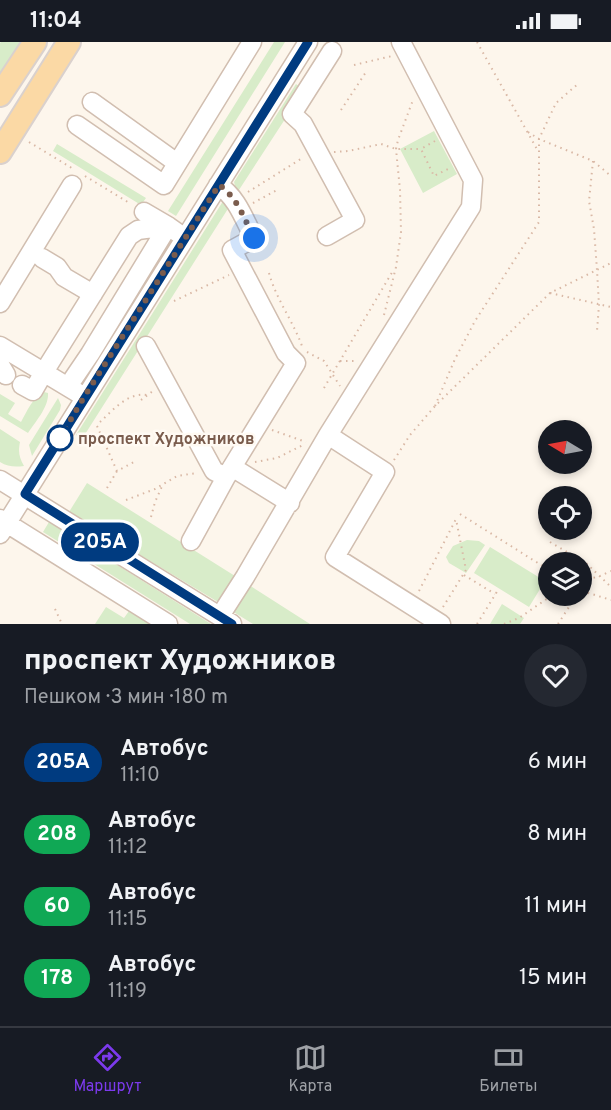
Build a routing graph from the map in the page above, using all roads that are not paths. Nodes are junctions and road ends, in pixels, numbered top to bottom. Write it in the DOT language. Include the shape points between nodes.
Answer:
graph roads {
  1 [pos="35,42"];
  2 [pos="69,42"];
  3 [pos="252,42"];
  4 [pos="308,42"];
  5 [pos="404,47"];
  6 [pos="332,51"];
  7 [pos="0,95"];
  8 [pos="92,102"];
  9 [pos="76,125"];
  10 [pos="0,152"];
  11 [pos="177,163"];
  12 [pos="72,185"];
  13 [pos="219,185"];
  14 [pos="144,212"];
  15 [pos="168,226"];
  16 [pos="327,236"];
  17 [pos="185,238"];
  18 [pos="42,258"];
  19 [pos="93,294"];
  20 [pos="0,303"];
  21 [pos="5,341"];
  22 [pos="146,346"];
  23 [pos="90,354"];
  24 [pos="106,364"];
  25 [pos="47,368"];
  26 [pos="73,379"];
  27 [pos="22,385"];
  28 [pos="84,397"];
  29 [pos="328,435"];
  30 [pos="224,472"];
  31 [pos="0,480"];
  32 [pos="25,494"];
  33 [pos="290,503"];
  34 [pos="2,525"];
  35 [pos="190,541"];
  36 [pos="226,620"];
  37 [pos="438,622"];
  38 [pos="168,624"];
  1 -- 7 [label="main road"];
  2 -- 10 [label="main road"];
  3 -- 11 [label="street"];
  4 -- 13 [label="street"];
  5 -- 29 [label="street" via="473,180 471,207"];
  6 -- 16 [label="street" via="292,114 303,124 355,220"];
  8 -- 11 [label="street"];
  9 -- 11 [label="street" via="164,185"];
  12 -- 20 [label="street"];
  13 -- 17 [label="street"];
  13 -- 30 [label="street" via="240,203 254,238 232,250 286,353 296,363"];
  14 -- 15 [label="street"];
  15 -- 17 [label="street"];
  15 -- 19 [label="street" via="138,230 129,236"];
  15 -- 23 [label="street"];
  17 -- 24 [label="street"];
  18 -- 19 [label="street"];
  19 -- 25 [label="street"];
  21 -- 25 [label="street"];
  22 -- 30 [label="street"];
  23 -- 24 [label="street"];
  23 -- 26 [label="street"];
  24 -- 28 [label="street"];
  25 -- 26 [label="street"];
  25 -- 27 [label="street" via="33,391"];
  25 -- 28 [label="street"];
  26 -- 28 [label="street"];
  28 -- 32 [label="street"];
  29 -- 33 [label="street"];
  29 -- 37 [label="street" via="386,472 335,557"];
  30 -- 33 [label="street"];
  30 -- 35 [label="street"];
  31 -- 32 [label="street"];
  32 -- 34 [label="street"];
  32 -- 36 [label="street"];
  33 -- 36 [label="street"];
  34 -- 38 [label="street"];
}
